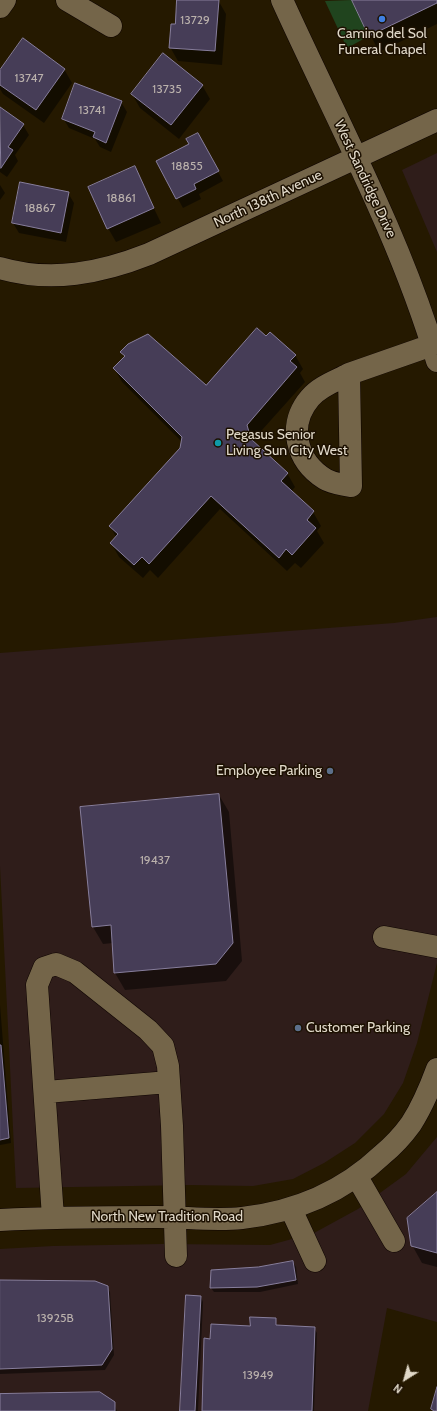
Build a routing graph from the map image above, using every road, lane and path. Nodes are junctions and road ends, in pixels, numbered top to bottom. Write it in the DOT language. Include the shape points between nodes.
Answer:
graph roads {
  1 [pos="5,0"];
  2 [pos="67,0"];
  3 [pos="282,0"];
  4 [pos="0,7"];
  5 [pos="112,26"];
  6 [pos="437,120"];
  7 [pos="355,158"];
  8 [pos="0,268"];
  9 [pos="435,353"];
  10 [pos="349,374"];
  11 [pos="384,937"];
  12 [pos="437,948"];
  13 [pos="437,1069"];
  14 [pos="169,1082"];
  15 [pos="46,1092"];
  16 [pos="357,1177"];
  17 [pos="291,1209"];
  18 [pos="53,1216"];
  19 [pos="176,1217"];
  20 [pos="0,1220"];
  21 [pos="394,1241"];
  22 [pos="176,1256"];
  23 [pos="315,1261"];
  1 -- 4 [label="street"];
  2 -- 5 [label="street"];
  3 -- 7 [label="street, West Sandridge Drive"];
  6 -- 7 [label="street, North 138th Avenue"];
  7 -- 8 [label="street, North 138th Avenue" via="124,264 78,274 35,276"];
  7 -- 9 [label="street, West Sandridge Drive" via="406,270"];
  9 -- 10 [label="street"];
  10 -- 10 [label="street" via="322,388 311,397 300,414 296,438 301,455 314,471 331,482 352,486"];
  11 -- 12 [label="street"];
  13 -- 16 [label="street, North New Tradition Road" via="410,1125 394,1144"];
  14 -- 15 [label="street"];
  14 -- 15 [label="street" via="163,1046 155,1037 75,972 56,964 44,968 37,985"];
  14 -- 19 [label="street"];
  15 -- 18 [label="street"];
  16 -- 17 [label="street, North New Tradition Road" via="322,1197"];
  16 -- 21 [label="street"];
  17 -- 19 [label="street, North New Tradition Road" via="241,1218"];
  17 -- 23 [label="street"];
  18 -- 19 [label="street, North New Tradition Road"];
  18 -- 20 [label="street, North New Tradition Road"];
  19 -- 22 [label="street"];
}
